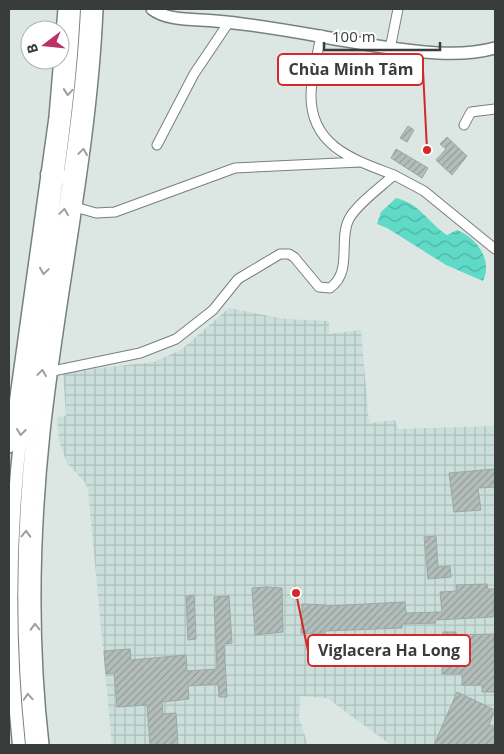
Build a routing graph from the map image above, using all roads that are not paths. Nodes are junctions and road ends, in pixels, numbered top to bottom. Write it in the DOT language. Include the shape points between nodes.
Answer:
graph roads {
  1 [pos="64,9"];
  2 [pos="74,9"];
  3 [pos="87,9"];
  4 [pos="97,9"];
  5 [pos="152,9"];
  6 [pos="398,9"];
  7 [pos="229,22"];
  8 [pos="321,35"];
  9 [pos="390,49"];
  10 [pos="495,50"];
  11 [pos="495,108"];
  12 [pos="464,125"];
  13 [pos="158,145"];
  14 [pos="360,162"];
  15 [pos="394,175"];
  16 [pos="63,177"];
  17 [pos="75,207"];
  18 [pos="495,249"];
  19 [pos="53,371"];
  20 [pos="9,448"];
  21 [pos="19,745"];
  22 [pos="32,745"];
  23 [pos="43,745"];
  1 -- 16 [label="street" via="55,117"];
  2 -- 16 [label="main road, one-way"];
  3 -- 16 [label="main road" via="79,110"];
  16 -- 4 [label="street, one-way" via="89,108"];
  5 -- 7 [label="street" via="174,18"];
  6 -- 9 [label="street"];
  7 -- 8 [label="street"];
  7 -- 13 [label="street" via="194,74"];
  8 -- 9 [label="street"];
  8 -- 14 [label="street" via="311,96 315,117 326,142"];
  9 -- 10 [label="street" via="448,53"];
  11 -- 12 [label="street" via="471,112"];
  14 -- 15 [label="street"];
  14 -- 17 [label="street" via="234,168 115,212 96,213"];
  15 -- 18 [label="street" via="424,191"];
  15 -- 19 [label="street" via="349,219 342,272 330,288 320,287 294,257 280,254 238,279 213,310 176,339 140,353"];
  16 -- 17 [label="street"];
  16 -- 20 [label="street"];
  16 -- 21 [label="main road, one-way" via="21,433 13,522 12,638"];
  22 -- 16 [label="main road, one-way" via="24,589 26,518"];
  17 -- 19 [label="street"];
  23 -- 19 [label="street, one-way" via="34,587 36,516"];
}
